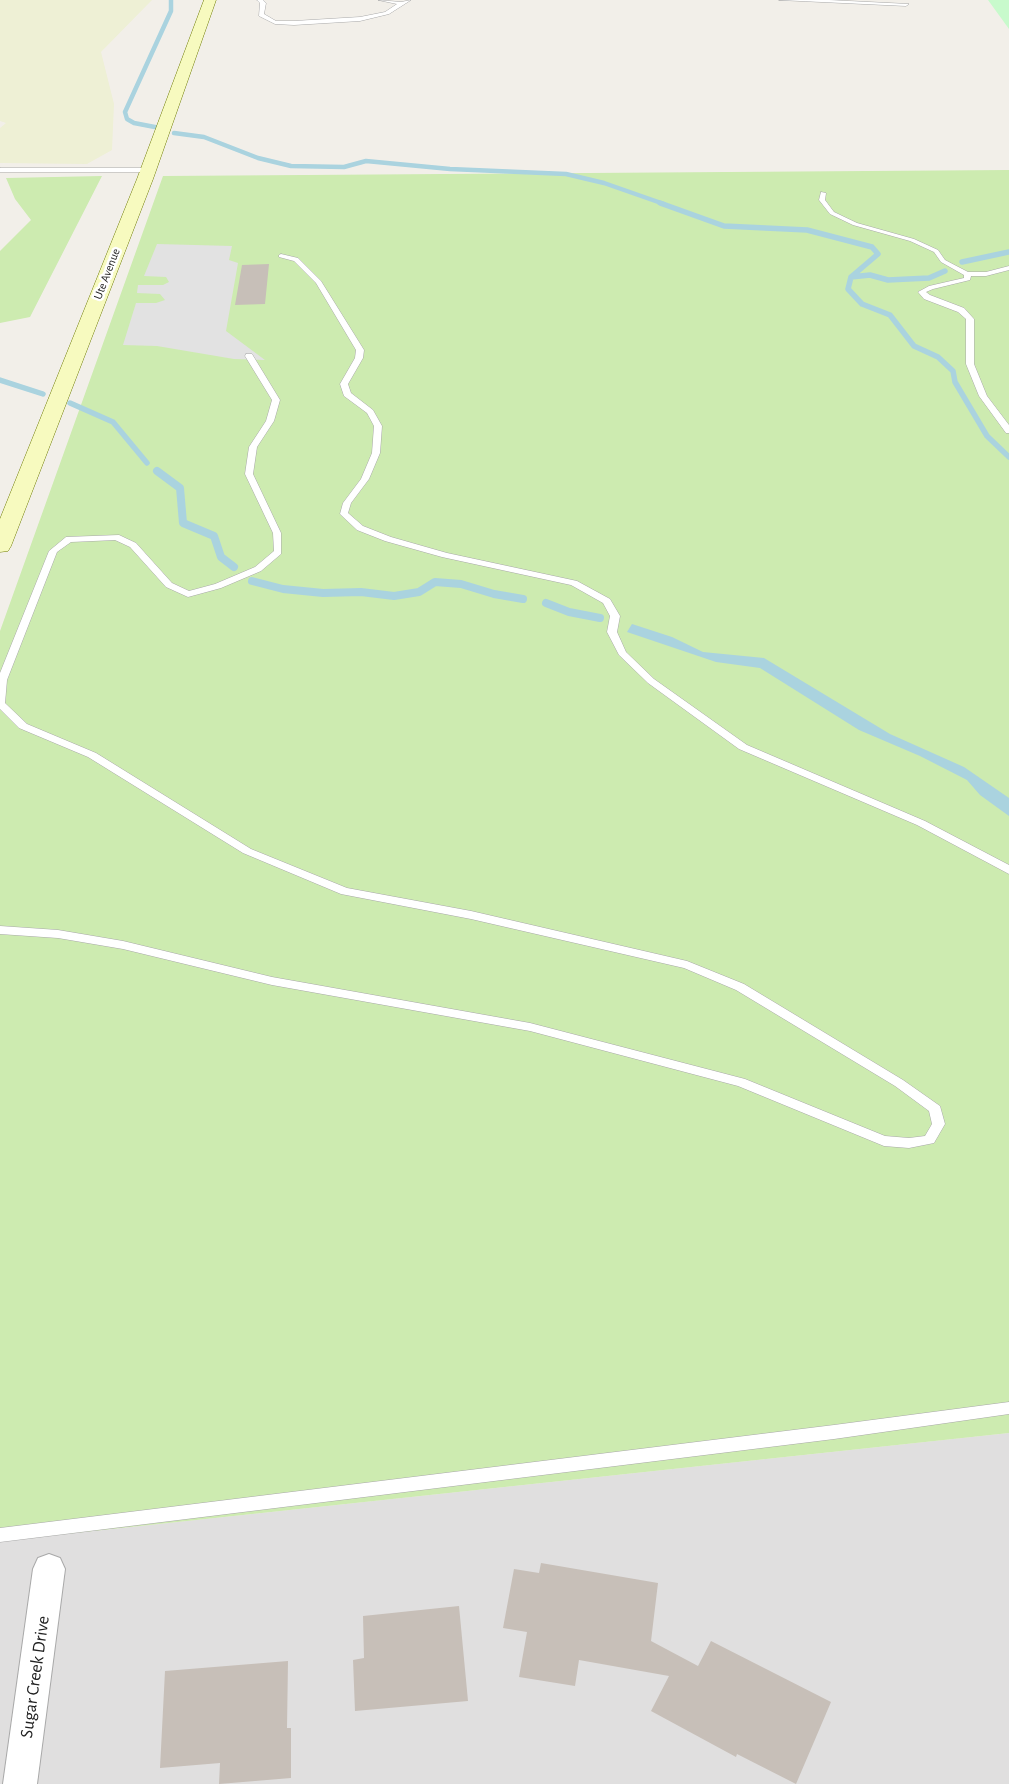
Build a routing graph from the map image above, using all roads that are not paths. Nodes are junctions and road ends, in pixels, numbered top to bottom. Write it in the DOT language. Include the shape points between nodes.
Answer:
graph roads {
  1 [pos="210,0"];
  2 [pos="260,0"];
  3 [pos="381,0"];
  4 [pos="408,0"];
  5 [pos="782,0"];
  6 [pos="403,4"];
  7 [pos="906,4"];
  8 [pos="0,170"];
  9 [pos="148,170"];
  10 [pos="823,193"];
  11 [pos="281,256"];
  12 [pos="1009,268"];
  13 [pos="967,274"];
  14 [pos="249,356"];
  15 [pos="1009,431"];
  16 [pos="0,546"];
  17 [pos="0,704"];
  18 [pos="1009,870"];
  19 [pos="0,930"];
  20 [pos="1009,1408"];
  21 [pos="0,1535"];
  22 [pos="49,1569"];
  23 [pos="20,1784"];
  1 -- 9 [label="main road, Ute Avenue"];
  2 -- 6 [label="lane" via="263,3 261,15 284,23 360,19 387,13"];
  3 -- 6 [label="lane"];
  4 -- 6 [label="lane"];
  5 -- 7 [label="lane"];
  8 -- 9 [label="lane"];
  9 -- 16 [label="main road, Ute Avenue"];
  10 -- 13 [label="lane" via="822,200 832,213 855,224 936,250 943,261"];
  11 -- 18 [label="lane" via="296,259 319,282 360,350 359,358 344,384 347,394 370,412 378,426 376,452 366,479 347,503 344,514 360,528 445,555 574,583 607,601 615,616 612,632 622,653 651,681 743,747 921,823"];
  12 -- 13 [label="lane" via="986,274"];
  13 -- 15 [label="lane" via="968,279 922,292 961,310 970,319 970,364 983,396"];
  14 -- 17 [label="lane" via="276,400 270,421 252,446 249,474 277,533 278,552 258,569 218,586 188,594 169,585 133,545 116,537 69,539 52,551 2,680"];
  17 -- 19 [label="lane" via="23,726 92,755 247,851 345,891 472,915 687,965 740,987 899,1083 935,1109 939,1124 929,1140 909,1143 884,1141 741,1082 530,1027 272,981 123,945 58,934"];
  20 -- 21 [label="lane" via="824,1434"];
  22 -- 23 [label="street, Sugar Creek Drive"];
}
